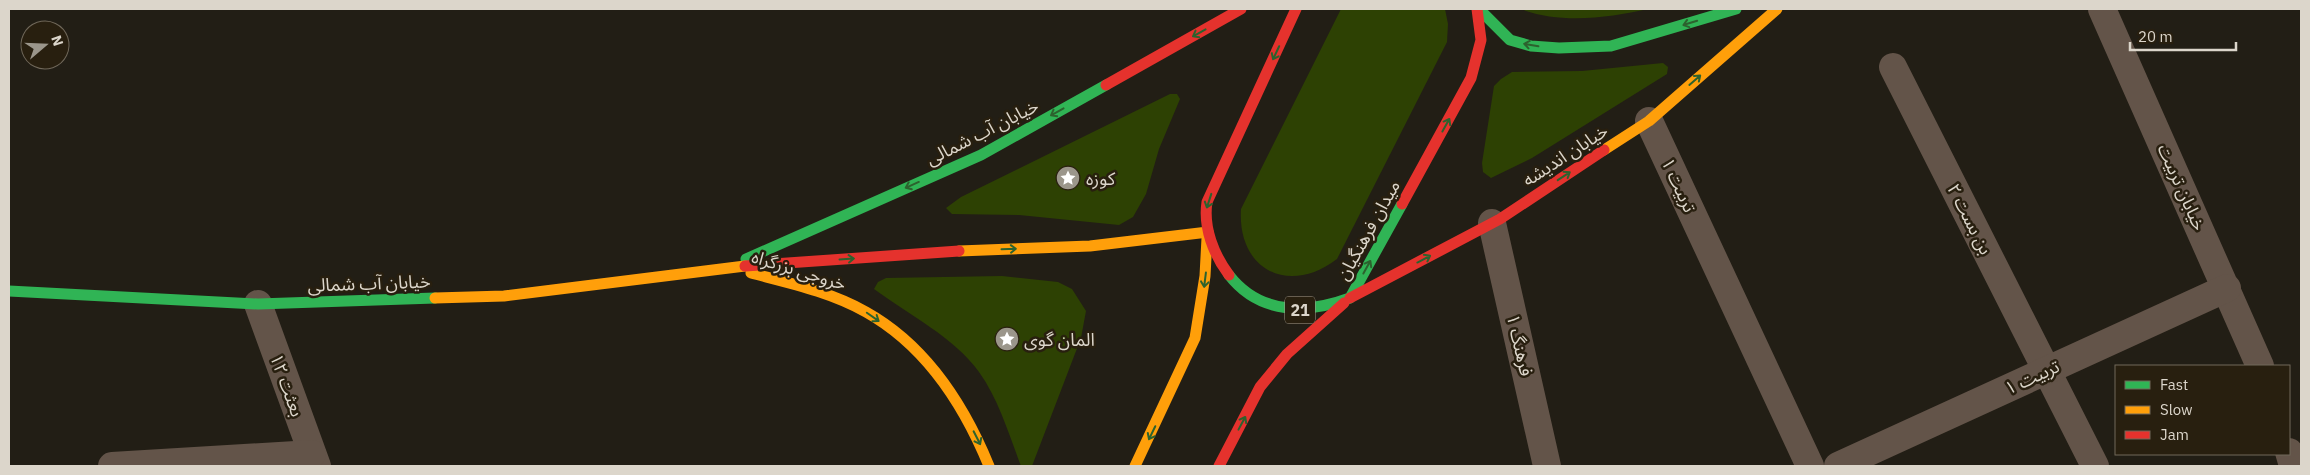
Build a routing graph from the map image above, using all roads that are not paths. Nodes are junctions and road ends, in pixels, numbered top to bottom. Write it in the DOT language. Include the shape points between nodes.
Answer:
graph roads {
  1 [pos="1242,9"];
  2 [pos="1296,9"];
  3 [pos="1478,9"];
  4 [pos="1736,9"];
  5 [pos="1777,9"];
  6 [pos="2102,9"];
  7 [pos="1893,67"];
  8 [pos="1649,121"];
  9 [pos="1492,223"];
  10 [pos="1208,232"];
  11 [pos="728,267"];
  12 [pos="2227,288"];
  13 [pos="9,291"];
  14 [pos="1350,298"];
  15 [pos="258,304"];
  16 [pos="2260,365"];
  17 [pos="2046,371"];
  18 [pos="314,460"];
  19 [pos="112,466"];
  20 [pos="989,466"];
  21 [pos="1135,466"];
  22 [pos="1219,466"];
  23 [pos="1547,466"];
  24 [pos="1810,466"];
  25 [pos="1838,466"];
  26 [pos="2095,466"];
  1 -- 11 [label="main road, خیابان آب شمالی, one-way" via="981,155"];
  2 -- 10 [label="main road, میدان فرهنگیان / 21, one-way" via="1207,202 1204,218"];
  4 -- 3 [label="main road, one-way" via="1611,46 1559,48 1530,46 1510,40"];
  14 -- 3 [label="main road, میدان فرهنگیان / 21, one-way" via="1470,80 1479,58 1482,26"];
  8 -- 5 [label="main road, خیابان اندیشه, one-way"];
  6 -- 12 [label="street, خیابان تربیت"];
  7 -- 17 [label="street, بن بست ۲"];
  9 -- 8 [label="main road, خیابان اندیشه, one-way"];
  8 -- 24 [label="street, تربیت ۱"];
  14 -- 9 [label="main road, خیابان اندیشه, one-way"];
  9 -- 23 [label="street, فرهنگ ۱"];
  11 -- 10 [label="main road, خیابان آب شمالی, one-way" via="986,249 1090,246"];
  10 -- 14 [label="main road, میدان فرهنگیان / 21" via="1229,277 1252,297 1281,309 1312,310 1333,306"];
  10 -- 21 [label="main road, 21, one-way" via="1206,276 1194,338"];
  11 -- 15 [label="main road, خیابان آب شمالی" via="504,296"];
  11 -- 20 [label="main road, خروجی بزرگراه, one-way" via="812,289 865,311 902,337 938,373 962,409"];
  12 -- 16 [label="street, خیابان تربیت"];
  12 -- 17 [label="street, تربیت ۱"];
  13 -- 15 [label="main road, خیابان آب شمالی"];
  22 -- 14 [label="main road, 21, one-way" via="1260,387 1286,354"];
  15 -- 18 [label="street, بعثت ۱۲"];
  17 -- 25 [label="street, تربیت ۱"];
  17 -- 26 [label="street, بن بست ۲"];
  18 -- 19 [label="street"];
}
